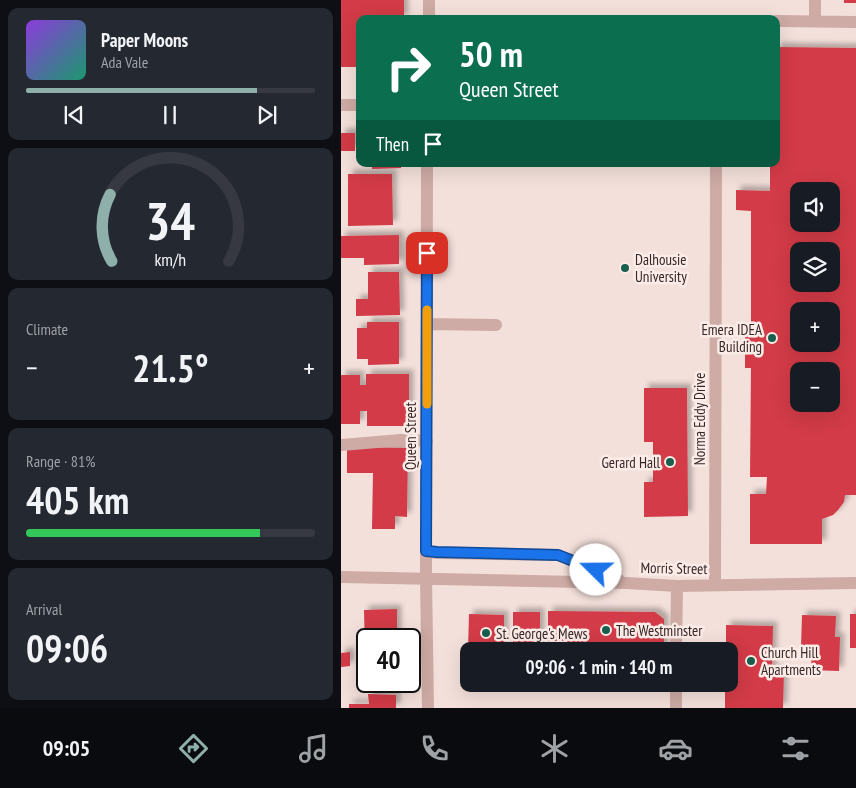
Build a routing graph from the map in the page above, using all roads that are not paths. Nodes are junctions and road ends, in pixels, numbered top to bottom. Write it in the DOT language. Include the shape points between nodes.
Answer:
graph roads {
  1 [pos="429,0"];
  2 [pos="815,0"];
  3 [pos="429,15"];
  4 [pos="780,21"];
  5 [pos="815,21"];
  6 [pos="856,22"];
  7 [pos="341,105"];
  8 [pos="356,105"];
  9 [pos="427,167"];
  10 [pos="716,167"];
  11 [pos="427,324"];
  12 [pos="496,325"];
  13 [pos="427,441"];
  14 [pos="341,444"];
  15 [pos="426,551"];
  16 [pos="341,577"];
  17 [pos="426,578"];
  18 [pos="626,583"];
  19 [pos="856,583"];
  20 [pos="715,585"];
  21 [pos="677,586"];
  22 [pos="676,642"];
  23 [pos="676,692"];
  24 [pos="428,708"];
  25 [pos="676,708"];
  1 -- 3 [label="street"];
  2 -- 5 [label="street"];
  4 -- 5 [label="street"];
  5 -- 6 [label="street"];
  7 -- 8 [label="street"];
  9 -- 11 [label="street, Queen Street"];
  10 -- 20 [label="street, Norma Eddy Drive"];
  11 -- 12 [label="street"];
  11 -- 13 [label="street, Queen Street"];
  13 -- 14 [label="street"];
  13 -- 15 [label="street, Queen Street"];
  15 -- 17 [label="street, Queen Street"];
  15 -- 18 [label="street" via="558,555"];
  16 -- 17 [label="street, Morris Street"];
  17 -- 18 [label="street, Morris Street"];
  17 -- 24 [label="street, Queen Street"];
  18 -- 21 [label="street, Morris Street"];
  19 -- 20 [label="street, Morris Street"];
  20 -- 21 [label="street, Morris Street"];
  21 -- 22 [label="street"];
  23 -- 25 [label="street"];
}
